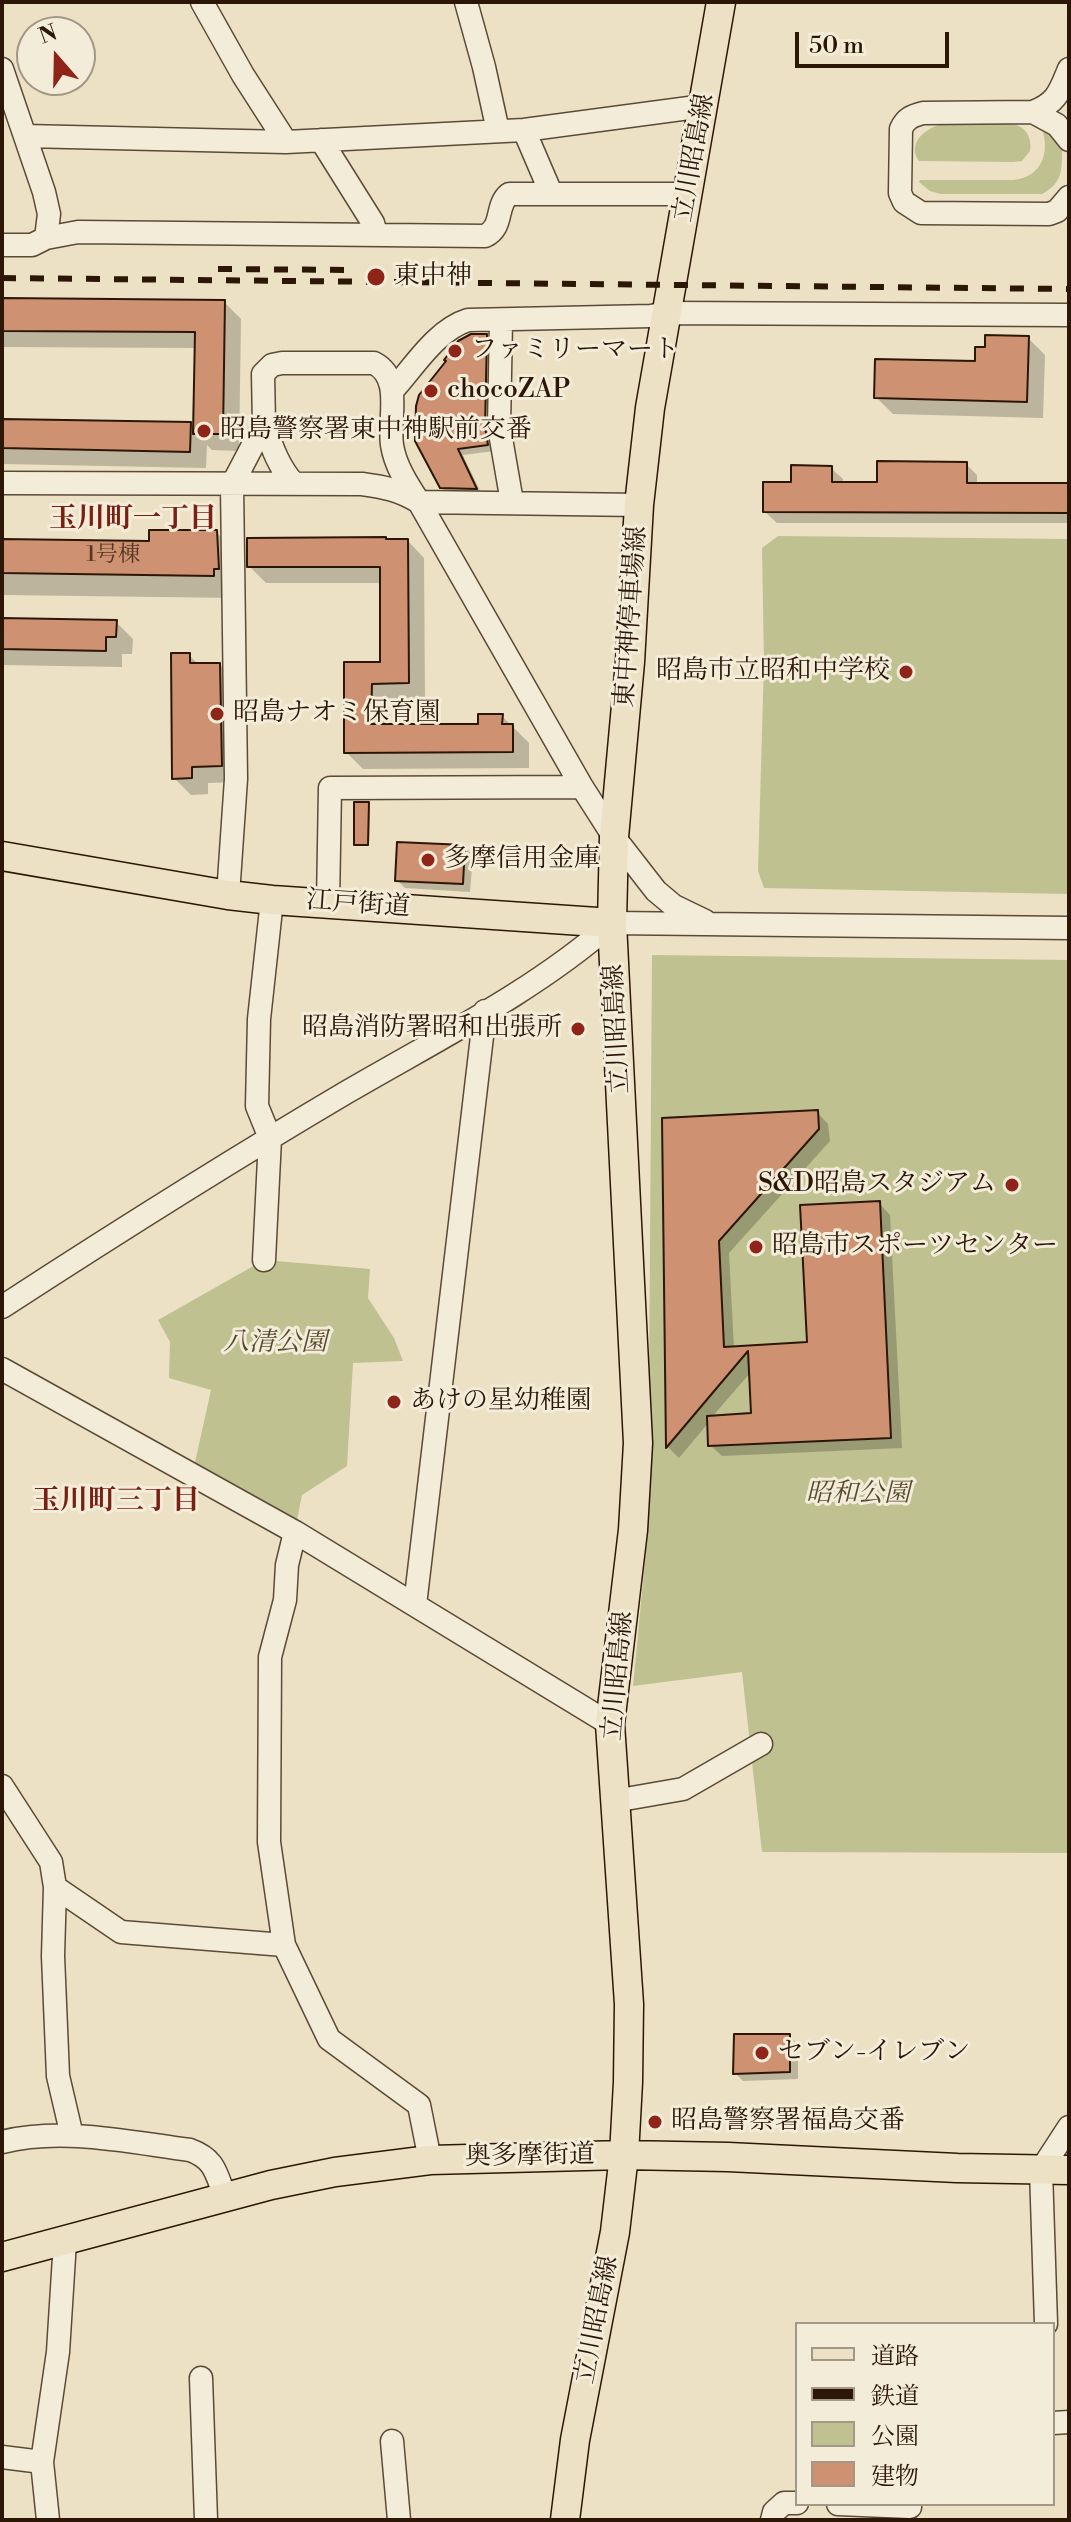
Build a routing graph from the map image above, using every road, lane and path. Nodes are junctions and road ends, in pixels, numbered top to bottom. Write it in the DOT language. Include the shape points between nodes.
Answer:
graph roads {
  1 [pos="202,2"];
  2 [pos="466,2"];
  3 [pos="721,2"];
  4 [pos="2,69"];
  5 [pos="1069,69"];
  6 [pos="704,106"];
  7 [pos="1033,112"];
  8 [pos="524,130"];
  9 [pos="498,131"];
  10 [pos="25,136"];
  11 [pos="321,140"];
  12 [pos="1069,140"];
  13 [pos="286,142"];
  14 [pos="551,193"];
  15 [pos="689,194"];
  16 [pos="1069,197"];
  17 [pos="376,234"];
  18 [pos="46,238"];
  19 [pos="2,245"];
  20 [pos="667,313"];
  21 [pos="1069,315"];
  22 [pos="501,321"];
  23 [pos="392,391"];
  24 [pos="264,424"];
  25 [pos="392,444"];
  26 [pos="2,483"];
  27 [pos="294,484"];
  28 [pos="360,484"];
  29 [pos="232,485"];
  30 [pos="419,502"];
  31 [pos="512,502"];
  32 [pos="639,505"];
  33 [pos="582,787"];
  34 [pos="614,837"];
  35 [pos="2,856"];
  36 [pos="228,895"];
  37 [pos="272,900"];
  38 [pos="328,903"];
  39 [pos="612,923"];
  40 [pos="717,925"];
  41 [pos="1069,928"];
  42 [pos="485,1011"];
  43 [pos="270,1138"];
  44 [pos="264,1260"];
  45 [pos="2,1307"];
  46 [pos="2,1369"];
  47 [pos="295,1532"];
  48 [pos="415,1605"];
  49 [pos="610,1724"];
  50 [pos="761,1744"];
  51 [pos="2,1786"];
  52 [pos="614,1801"];
  53 [pos="55,1887"];
  54 [pos="284,1945"];
  55 [pos="1069,2127"];
  56 [pos="72,2136"];
  57 [pos="2,2142"];
  58 [pos="624,2155"];
  59 [pos="430,2160"];
  60 [pos="1055,2170"];
  61 [pos="225,2197"];
  62 [pos="65,2241"];
  63 [pos="2,2257"];
  64 [pos="1046,2322"];
  65 [pos="201,2378"];
  66 [pos="392,2441"];
  67 [pos="2,2457"];
  68 [pos="42,2462"];
  69 [pos="795,2503"];
  70 [pos="886,2506"];
  71 [pos="910,2506"];
  72 [pos="48,2520"];
  73 [pos="206,2520"];
  74 [pos="399,2520"];
  75 [pos="565,2520"];
  76 [pos="772,2520"];
  1 -- 13 [label="street"];
  2 -- 9 [label="street"];
  3 -- 6 [label="main road, 立川昭島線"];
  4 -- 10 [label="street"];
  5 -- 7 [label="street" via="1058,95"];
  6 -- 8 [label="street"];
  6 -- 15 [label="main road, 立川昭島線"];
  7 -- 12 [label="street" via="1057,125"];
  7 -- 16 [label="street" via="912,116 901,129 900,193 921,213 1049,214"];
  8 -- 9 [label="street"];
  8 -- 14 [label="street"];
  9 -- 11 [label="street"];
  10 -- 13 [label="street"];
  10 -- 18 [label="street" via="49,214"];
  11 -- 13 [label="street"];
  11 -- 17 [label="street"];
  14 -- 15 [label="street"];
  14 -- 17 [label="street" via="509,194 497,226 485,236"];
  15 -- 20 [label="main road, 立川昭島線"];
  17 -- 18 [label="street" via="78,232"];
  18 -- 19 [label="street" via="32,245"];
  20 -- 21 [label="street"];
  20 -- 22 [label="street"];
  20 -- 32 [label="main road, 東中神停車場線"];
  22 -- 23 [label="street" via="455,324"];
  22 -- 31 [label="street" via="499,427"];
  23 -- 24 [label="street" via="384,368 374,363 272,365 263,374"];
  23 -- 25 [label="street"];
  24 -- 27 [label="street" via="282,471"];
  24 -- 29 [label="street"];
  25 -- 28 [label="street" via="387,461"];
  25 -- 30 [label="street, 江戸街道"];
  26 -- 29 [label="street"];
  27 -- 28 [label="street"];
  27 -- 29 [label="street"];
  28 -- 30 [label="street" via="387,487"];
  29 -- 36 [label="street" via="236,779"];
  30 -- 31 [label="street"];
  30 -- 33 [label="street, 江戸街道"];
  31 -- 32 [label="street"];
  32 -- 34 [label="main road, 東中神停車場線"];
  33 -- 34 [label="street, 江戸街道"];
  33 -- 38 [label="street" via="330,788"];
  34 -- 39 [label="main road, 東中神停車場線"];
  34 -- 40 [label="street, 江戸街道" via="656,891 674,906"];
  35 -- 36 [label="main road, 江戸街道"];
  36 -- 37 [label="main road, 江戸街道"];
  37 -- 38 [label="main road, 江戸街道"];
  37 -- 43 [label="street" via="259,1019 257,1106"];
  38 -- 39 [label="main road, 江戸街道"];
  39 -- 40 [label="street, 江戸街道"];
  39 -- 42 [label="street" via="579,952"];
  39 -- 49 [label="main road, 立川昭島線" via="638,1443"];
  40 -- 41 [label="street, 江戸街道"];
  42 -- 43 [label="street"];
  42 -- 48 [label="street"];
  43 -- 44 [label="street"];
  43 -- 45 [label="street"];
  46 -- 47 [label="street"];
  47 -- 48 [label="street"];
  47 -- 54 [label="street" via="270,1657 269,1842"];
  48 -- 49 [label="street"];
  49 -- 52 [label="main road, 立川昭島線"];
  50 -- 52 [label="street" via="683,1789"];
  51 -- 53 [label="street" via="51,1862"];
  52 -- 58 [label="main road, 立川昭島線" via="629,2004"];
  53 -- 54 [label="street" via="121,1932"];
  53 -- 56 [label="street" via="58,2076"];
  54 -- 59 [label="street" via="329,2039 419,2105"];
  55 -- 60 [label="street"];
  56 -- 57 [label="street"];
  56 -- 61 [label="street" via="204,2155"];
  58 -- 59 [label="main road, 奥多摩街道"];
  58 -- 60 [label="main road, 奥多摩街道"];
  58 -- 75 [label="main road, 立川昭島線"];
  59 -- 61 [label="main road, 奥多摩街道" via="335,2172"];
  60 -- 64 [label="street"];
  61 -- 62 [label="main road, 奥多摩街道"];
  62 -- 63 [label="main road, 奥多摩街道"];
  62 -- 68 [label="street" via="58,2352"];
  65 -- 73 [label="street"];
  66 -- 74 [label="street"];
  67 -- 68 [label="street"];
  68 -- 72 [label="street"];
  69 -- 76 [label="street" via="784,2503"];
  70 -- 71 [label="street"];
}
